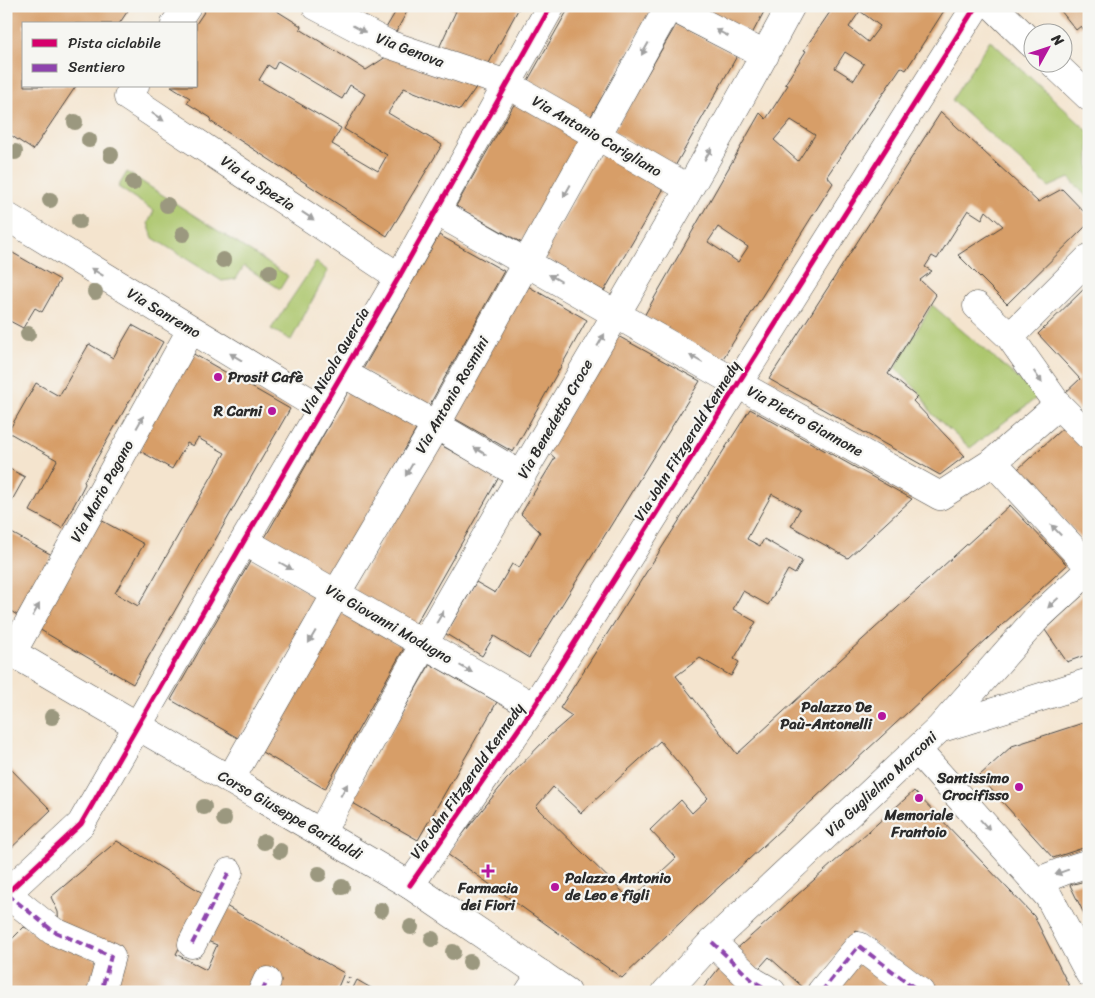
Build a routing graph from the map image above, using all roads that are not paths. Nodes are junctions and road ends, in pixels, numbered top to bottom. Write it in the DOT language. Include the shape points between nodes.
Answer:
graph roads {
  1 [pos="187,6"];
  2 [pos="316,6"];
  3 [pos="550,6"];
  4 [pos="670,6"];
  5 [pos="791,6"];
  6 [pos="976,6"];
  7 [pos="993,6"];
  8 [pos="176,22"];
  9 [pos="1022,34"];
  10 [pos="765,55"];
  11 [pos="1063,72"];
  12 [pos="507,84"];
  13 [pos="134,88"];
  14 [pos="1089,97"];
  15 [pos="598,136"];
  16 [pos="688,188"];
  17 [pos="436,211"];
  18 [pos="6,216"];
  19 [pos="1089,258"];
  20 [pos="526,262"];
  21 [pos="399,277"];
  22 [pos="977,306"];
  23 [pos="616,313"];
  24 [pos="191,330"];
  25 [pos="1010,337"];
  26 [pos="343,373"];
  27 [pos="738,384"];
  28 [pos="1058,405"];
  29 [pos="322,409"];
  30 [pos="436,425"];
  31 [pos="1089,436"];
  32 [pos="993,462"];
  33 [pos="522,476"];
  34 [pos="244,541"];
  35 [pos="1089,568"];
  36 [pos="336,594"];
  37 [pos="424,645"];
  38 [pos="9,651"];
  39 [pos="1089,682"];
  40 [pos="534,707"];
  41 [pos="138,726"];
  42 [pos="939,729"];
  43 [pos="917,750"];
  44 [pos="230,780"];
  45 [pos="321,833"];
  46 [pos="1089,863"];
  47 [pos="229,872"];
  48 [pos="1036,882"];
  49 [pos="410,885"];
  50 [pos="7,894"];
  51 [pos="712,942"];
  52 [pos="192,944"];
  53 [pos="1089,974"];
  54 [pos="535,983"];
  55 [pos="101,992"];
  56 [pos="567,992"];
  57 [pos="666,992"];
  58 [pos="772,992"];
  59 [pos="820,992"];
  60 [pos="920,992"];
  1 -- 8 [label="street"];
  2 -- 12 [label="street, Via Genova, one-way" via="388,44"];
  3 -- 12 [label="street, Via Nicola Quercia"];
  10 -- 4 [label="street, one-way"];
  4 -- 15 [label="street, Via Antonio Rosmini, one-way"];
  5 -- 10 [label="street, Via Benedetto Croce"];
  6 -- 27 [label="street, Via John Fitzgerald Kennedy"];
  7 -- 9 [label="street"];
  16 -- 10 [label="street, Via Benedetto Croce, one-way"];
  11 -- 14 [label="street"];
  12 -- 15 [label="street, Via Antonio Corigliano"];
  12 -- 17 [label="street, Via Nicola Quercia"];
  13 -- 21 [label="street, Via La Spezia, one-way" via="128,97"];
  15 -- 16 [label="street, Via Antonio Corigliano"];
  15 -- 20 [label="street, Via Antonio Rosmini, one-way"];
  16 -- 23 [label="street, Via Benedetto Croce"];
  17 -- 20 [label="street, Via Pietro Giannone"];
  17 -- 21 [label="street, Via Nicola Quercia"];
  24 -- 18 [label="street, Via Sanremo, one-way"];
  19 -- 25 [label="street"];
  23 -- 20 [label="street, Via Pietro Giannone, one-way"];
  20 -- 30 [label="street, Via Antonio Rosmini"];
  21 -- 26 [label="street, Via Nicola Quercia"];
  22 -- 25 [label="street"];
  27 -- 23 [label="street, Via Pietro Giannone, one-way"];
  33 -- 23 [label="street, Via Benedetto Croce, one-way"];
  29 -- 24 [label="street, Via Sanremo, one-way"];
  38 -- 24 [label="street, Via Mario Pagano, one-way"];
  25 -- 28 [label="street, one-way"];
  26 -- 29 [label="street, Via Nicola Quercia"];
  26 -- 30 [label="street"];
  27 -- 32 [label="street, Via Pietro Giannone" via="940,496"];
  27 -- 40 [label="street, Via John Fitzgerald Kennedy"];
  28 -- 31 [label="street"];
  28 -- 32 [label="street, Via Pietro Giannone"];
  29 -- 34 [label="street, Via Nicola Quercia"];
  33 -- 30 [label="street, one-way"];
  30 -- 36 [label="street, Via Antonio Rosmini, one-way"];
  35 -- 32 [label="street, one-way"];
  37 -- 33 [label="street, Via Benedetto Croce, one-way"];
  34 -- 36 [label="street, Via Giovanni Modugno, one-way"];
  34 -- 41 [label="street, Via Nicola Quercia"];
  35 -- 42 [label="street, Via Guglielmo Marconi, one-way" via="1037,618"];
  36 -- 37 [label="street, Via Giovanni Modugno"];
  36 -- 44 [label="street, Via Antonio Rosmini, one-way"];
  37 -- 40 [label="street, Via Giovanni Modugno, one-way"];
  45 -- 37 [label="street, Via Benedetto Croce, one-way"];
  38 -- 41 [label="street, Corso Giuseppe Garibaldi"];
  39 -- 42 [label="street"];
  40 -- 49 [label="street, Via John Fitzgerald Kennedy"];
  41 -- 44 [label="street, Corso Giuseppe Garibaldi"];
  41 -- 50 [label="street, Via Nicola Quercia" via="81,824"];
  42 -- 43 [label="street, Via Guglielmo Marconi"];
  43 -- 48 [label="street, one-way"];
  43 -- 51 [label="street, Via Guglielmo Marconi"];
  44 -- 45 [label="street, Corso Giuseppe Garibaldi"];
  45 -- 49 [label="street, Corso Giuseppe Garibaldi"];
  46 -- 48 [label="street, one-way"];
  47 -- 52 [label="street"];
  48 -- 53 [label="street" via="1049,897"];
  49 -- 54 [label="street, Corso Giuseppe Garibaldi"];
  50 -- 55 [label="street" via="53,931 111,956"];
  51 -- 57 [label="street, Via Guglielmo Marconi"];
  51 -- 58 [label="street" via="753,981"];
  54 -- 56 [label="street, Corso Giuseppe Garibaldi"];
  59 -- 60 [label="street" via="859,946"];
}
